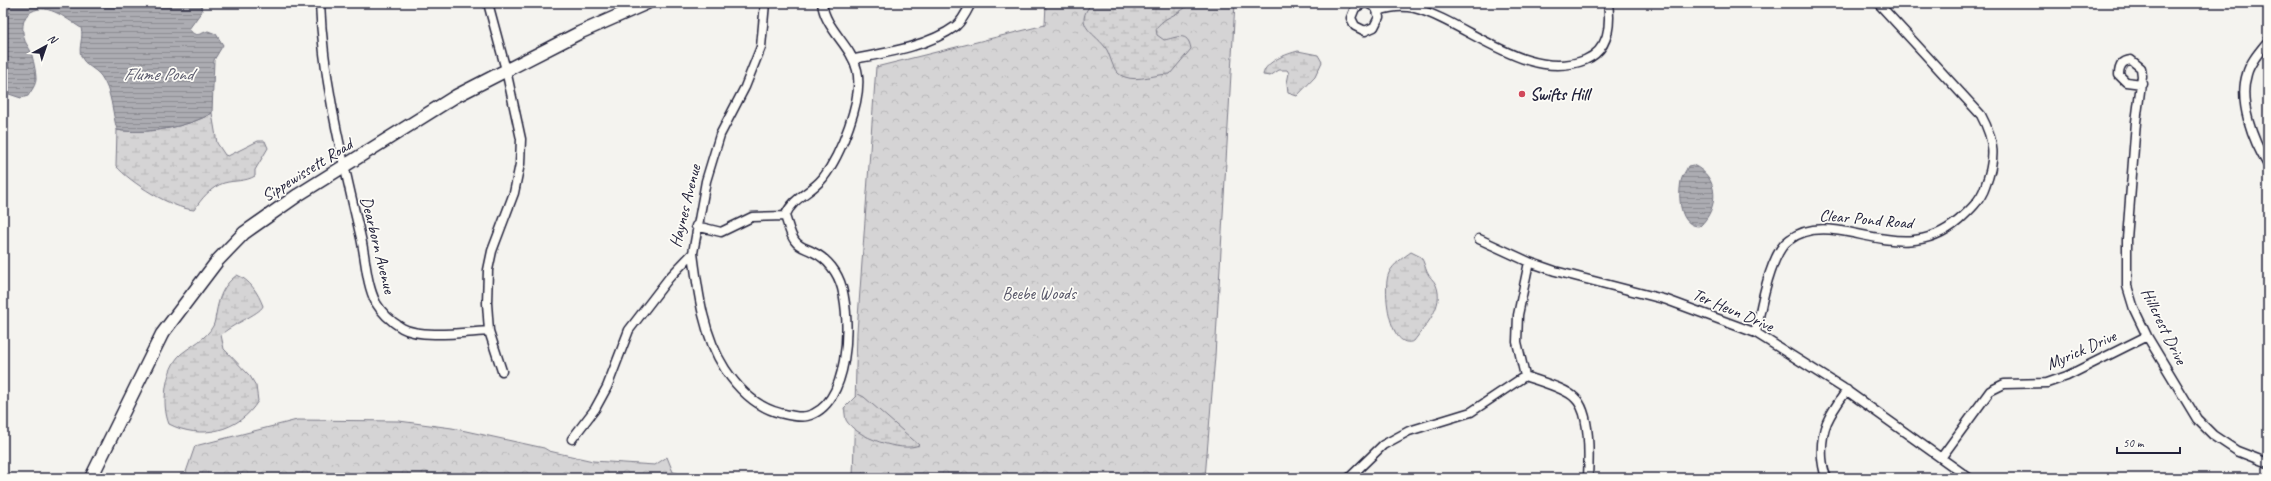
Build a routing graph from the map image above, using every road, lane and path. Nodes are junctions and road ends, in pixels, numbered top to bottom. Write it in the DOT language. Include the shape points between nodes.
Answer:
graph roads {
  1 [pos="320,3"];
  2 [pos="488,3"];
  3 [pos="647,3"];
  4 [pos="765,3"];
  5 [pos="822,3"];
  6 [pos="971,3"];
  7 [pos="1364,3"];
  8 [pos="1367,3"];
  9 [pos="1608,3"];
  10 [pos="1878,3"];
  11 [pos="1378,11"];
  12 [pos="2268,41"];
  13 [pos="854,60"];
  14 [pos="506,70"];
  15 [pos="2142,84"];
  16 [pos="2268,165"];
  17 [pos="344,167"];
  18 [pos="785,216"];
  19 [pos="696,226"];
  20 [pos="1479,239"];
  21 [pos="693,253"];
  22 [pos="1529,262"];
  23 [pos="489,331"];
  24 [pos="1756,333"];
  25 [pos="2147,336"];
  26 [pos="502,371"];
  27 [pos="1525,376"];
  28 [pos="1847,390"];
  29 [pos="572,439"];
  30 [pos="1941,458"];
  31 [pos="2268,463"];
  32 [pos="91,478"];
  33 [pos="1349,478"];
  34 [pos="1588,478"];
  35 [pos="1827,478"];
  36 [pos="1969,478"];
  1 -- 17 [label="street, Dearborn Avenue" via="324,57"];
  2 -- 14 [label="street"];
  3 -- 14 [label="main road, Sippewissett Road" via="579,32"];
  4 -- 19 [label="street, Haynes Avenue" via="761,47 745,87 720,135 706,180"];
  5 -- 13 [label="street" via="830,23"];
  6 -- 13 [label="street" via="957,25 940,35 895,51"];
  7 -- 11 [label="street" via="1356,6 1352,14 1353,23 1357,28 1367,30 1374,27 1379,20"];
  8 -- 11 [label="street" via="1375,6"];
  9 -- 11 [label="street" via="1608,33 1596,53 1576,63 1555,65 1518,56 1461,27 1416,9 1403,6"];
  10 -- 24 [label="street, Clear Pond Road" via="1981,115 1990,132 1993,150 1991,171 1984,191 1970,210 1948,229 1929,238 1905,241 1819,228 1804,230 1788,240 1776,258"];
  12 -- 16 [label="street" via="2251,64 2246,75 2245,88 2247,114 2262,156"];
  13 -- 18 [label="street" via="858,84 853,110 837,155 822,178 790,205"];
  14 -- 17 [label="main road, Sippewissett Road" via="456,96"];
  14 -- 23 [label="street" via="521,140 520,164 514,193 492,251 488,270"];
  15 -- 25 [label="street, Hillcrest Drive" via="2136,122 2127,239 2128,286 2134,309"];
  17 -- 23 [label="street, Dearborn Avenue" via="362,241 368,280 383,314 403,329 418,333"];
  17 -- 32 [label="main road, Sippewissett Road" via="258,222 218,260 158,340"];
  18 -- 19 [label="street" via="752,217 720,232"];
  18 -- 21 [label="street" via="795,241 801,248 822,256 832,267 842,289 846,334 843,369 832,396 822,407 807,416 792,416 756,403 743,392 724,368 708,332 698,291"];
  19 -- 21 [label="street, Haynes Avenue"];
  20 -- 22 [label="street, Ter Heun Drive"];
  21 -- 29 [label="street, Haynes Avenue" via="669,278 629,330 598,404"];
  22 -- 24 [label="street, Ter Heun Drive" via="1597,283 1667,300"];
  22 -- 27 [label="street" via="1518,315 1517,342"];
  23 -- 26 [label="street"];
  24 -- 28 [label="street, Ter Heun Drive"];
  25 -- 30 [label="street, Myrick Drive" via="2067,376 2047,383 2004,384 1990,391"];
  25 -- 31 [label="street, Hillcrest Drive" via="2197,419 2213,435 2237,452"];
  27 -- 33 [label="street" via="1471,412 1409,431 1383,445"];
  27 -- 34 [label="street" via="1576,398 1582,408 1586,425"];
  28 -- 30 [label="street, Ter Heun Drive"];
  28 -- 35 [label="street" via="1824,425 1821,444 1823,471"];
  30 -- 36 [label="street, Ter Heun Drive"];
}
